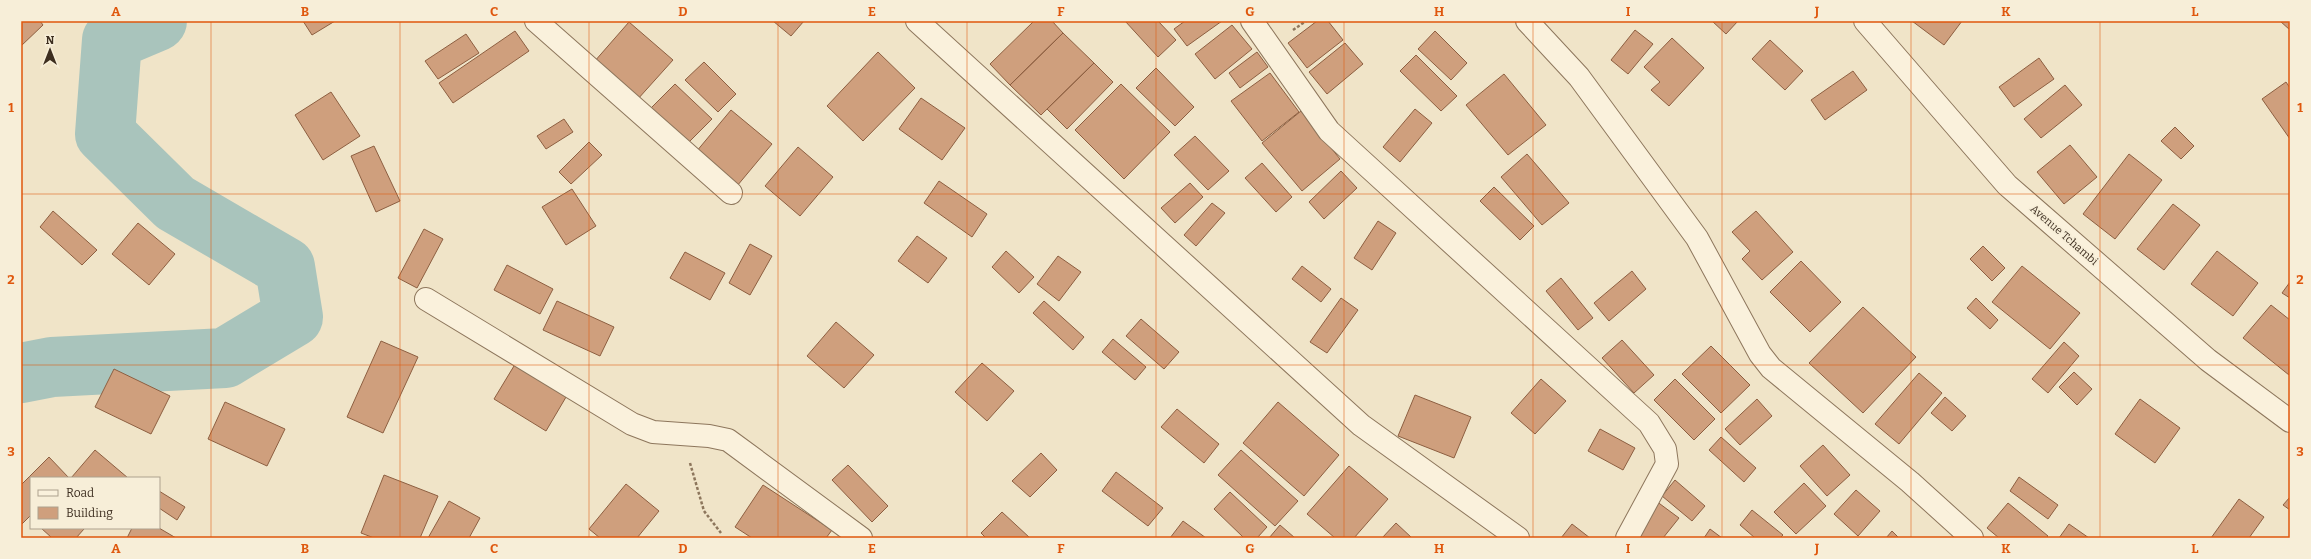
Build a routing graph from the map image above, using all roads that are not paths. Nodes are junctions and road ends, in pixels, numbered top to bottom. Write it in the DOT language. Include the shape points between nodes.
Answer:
graph roads {
  1 [pos="536,21"];
  2 [pos="918,21"];
  3 [pos="1252,21"];
  4 [pos="1527,21"];
  5 [pos="1865,21"];
  6 [pos="731,193"];
  7 [pos="426,299"];
  8 [pos="2290,420"];
  9 [pos="861,538"];
  10 [pos="1518,538"];
  11 [pos="1627,538"];
  12 [pos="1972,538"];
  1 -- 6 [label="street"];
  2 -- 10 [label="street" via="1361,425"];
  3 -- 11 [label="street" via="1329,131 1649,423 1665,449 1667,464"];
  4 -- 12 [label="street" via="1579,77 1697,238 1760,354 1771,368 1910,482"];
  5 -- 8 [label="street, Avenue Tchambi" via="2007,185 2208,360"];
  7 -- 9 [label="street" via="632,424 653,432 728,440"];
}
